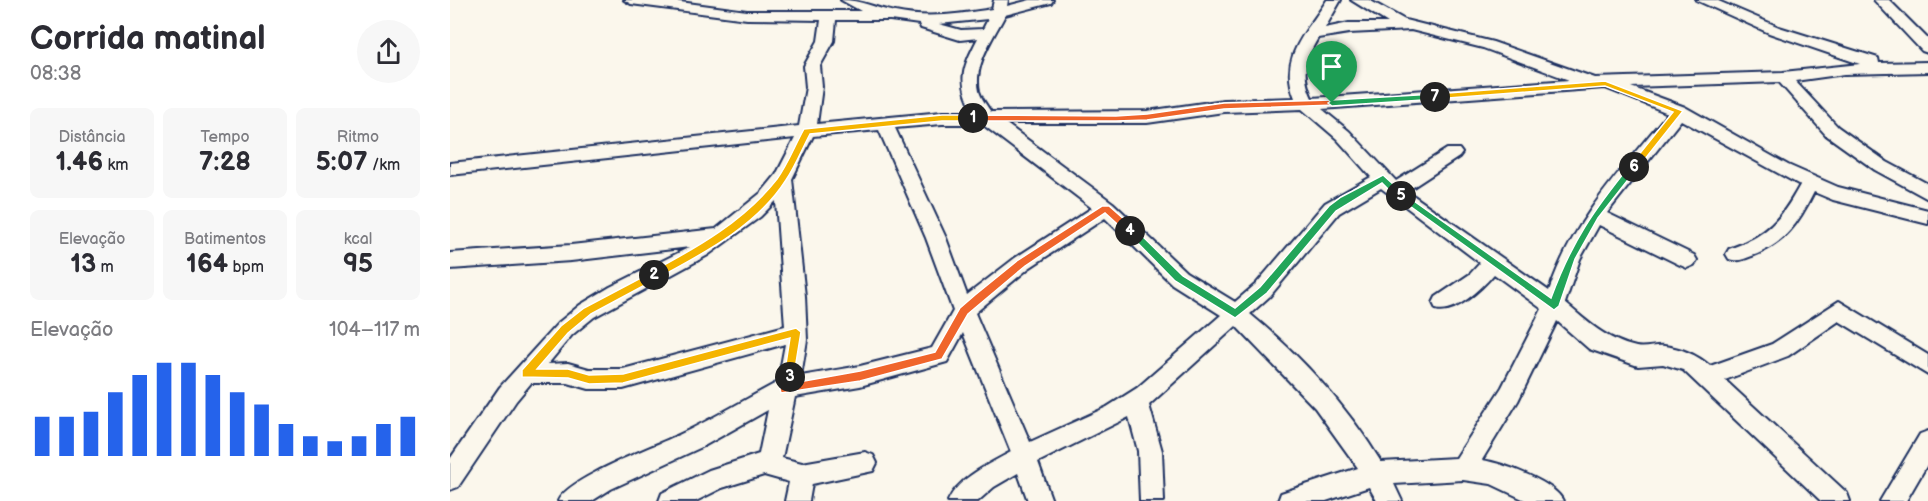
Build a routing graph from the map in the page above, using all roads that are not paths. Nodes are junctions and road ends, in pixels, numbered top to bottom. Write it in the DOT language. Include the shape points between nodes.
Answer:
graph roads {
  1 [pos="631,0"];
  2 [pos="848,0"];
  3 [pos="1046,0"];
  4 [pos="1334,0"];
  5 [pos="1358,0"];
  6 [pos="1703,0"];
  7 [pos="1881,0"];
  8 [pos="1000,6"];
  9 [pos="829,16"];
  10 [pos="887,16"];
  11 [pos="908,20"];
  12 [pos="1414,28"];
  13 [pos="988,33"];
  14 [pos="1314,34"];
  15 [pos="960,35"];
  16 [pos="1928,48"];
  17 [pos="975,59"];
  18 [pos="1891,67"];
  19 [pos="1928,67"];
  20 [pos="1783,77"];
  21 [pos="1600,84"];
  22 [pos="1306,104"];
  23 [pos="1679,111"];
  24 [pos="987,118"];
  25 [pos="884,123"];
  26 [pos="807,131"];
  27 [pos="1453,153"];
  28 [pos="450,169"];
  29 [pos="783,179"];
  30 [pos="1810,183"];
  31 [pos="1389,185"];
  32 [pos="1928,192"];
  33 [pos="1106,208"];
  34 [pos="1595,215"];
  35 [pos="1925,215"];
  36 [pos="722,236"];
  37 [pos="1736,254"];
  38 [pos="1687,260"];
  39 [pos="450,261"];
  40 [pos="1492,262"];
  41 [pos="1443,303"];
  42 [pos="1554,306"];
  43 [pos="964,311"];
  44 [pos="1235,314"];
  45 [pos="796,332"];
  46 [pos="1928,366"];
  47 [pos="526,374"];
  48 [pos="1707,377"];
  49 [pos="785,389"];
  50 [pos="1136,400"];
  51 [pos="1928,442"];
  52 [pos="1026,456"];
  53 [pos="865,463"];
  54 [pos="769,465"];
  55 [pos="1463,470"];
  56 [pos="802,474"];
  57 [pos="1373,474"];
  58 [pos="450,479"];
  59 [pos="570,501"];
  60 [pos="671,501"];
  61 [pos="797,501"];
  62 [pos="960,501"];
  63 [pos="1040,501"];
  64 [pos="1152,501"];
  65 [pos="1290,501"];
  66 [pos="1390,501"];
  67 [pos="1551,501"];
  68 [pos="1838,501"];
  69 [pos="1892,501"];
  1 -- 9 [label="street" via="747,15"];
  2 -- 10 [label="street"];
  3 -- 8 [label="street"];
  4 -- 14 [label="street"];
  5 -- 12 [label="street"];
  6 -- 18 [label="street" via="1774,30"];
  7 -- 16 [label="street"];
  8 -- 11 [label="street" via="960,18"];
  8 -- 13 [label="street"];
  9 -- 10 [label="street"];
  9 -- 26 [label="street" via="826,41 812,66 814,87"];
  10 -- 11 [label="street"];
  11 -- 15 [label="street"];
  12 -- 14 [label="street" via="1349,28"];
  12 -- 21 [label="street" via="1488,45"];
  13 -- 15 [label="street"];
  13 -- 17 [label="street"];
  14 -- 22 [label="street" via="1296,69"];
  15 -- 17 [label="street"];
  17 -- 24 [label="street" via="971,92"];
  18 -- 19 [label="street"];
  18 -- 20 [label="street"];
  20 -- 21 [label="street"];
  20 -- 32 [label="street" via="1832,131 1881,166"];
  21 -- 22 [label="street"];
  21 -- 23 [label="street"];
  22 -- 24 [label="street" via="1224,106 1147,117"];
  22 -- 31 [label="street" via="1343,135"];
  23 -- 30 [label="street"];
  23 -- 34 [label="street"];
  24 -- 25 [label="street"];
  24 -- 33 [label="street"];
  25 -- 26 [label="street"];
  25 -- 43 [label="street" via="932,228"];
  26 -- 28 [label="street"];
  26 -- 29 [label="street"];
  27 -- 31 [label="street"];
  29 -- 36 [label="street" via="753,212"];
  29 -- 45 [label="street"];
  30 -- 35 [label="street" via="1833,193"];
  30 -- 37 [label="street" via="1777,236 1763,246"];
  31 -- 40 [label="street"];
  31 -- 44 [label="street" via="1332,208 1284,268"];
  33 -- 43 [label="street" via="1022,263"];
  33 -- 44 [label="street" via="1179,279"];
  34 -- 38 [label="street"];
  34 -- 42 [label="street" via="1570,258"];
  36 -- 39 [label="street" via="571,253"];
  36 -- 47 [label="street" via="587,311 565,329"];
  40 -- 41 [label="street" via="1477,280"];
  40 -- 42 [label="street"];
  42 -- 48 [label="street" via="1607,348 1638,357 1678,357"];
  42 -- 55 [label="street" via="1510,394"];
  43 -- 49 [label="street" via="939,356 860,376"];
  43 -- 52 [label="street"];
  44 -- 50 [label="street"];
  44 -- 57 [label="street" via="1268,342 1323,402 1360,449"];
  45 -- 47 [label="street" via="623,379"];
  45 -- 49 [label="street" via="793,368"];
  46 -- 48 [label="street" via="1839,310 1780,350"];
  47 -- 58 [label="street"];
  48 -- 68 [label="street"];
  49 -- 54 [label="street"];
  49 -- 59 [label="street"];
  50 -- 52 [label="street"];
  50 -- 64 [label="street" via="1150,451"];
  51 -- 69 [label="street"];
  52 -- 62 [label="street" via="986,479"];
  52 -- 63 [label="street"];
  53 -- 56 [label="street"];
  54 -- 56 [label="street"];
  54 -- 60 [label="street" via="717,478"];
  55 -- 57 [label="street"];
  55 -- 67 [label="street" via="1491,473"];
  56 -- 61 [label="street"];
  57 -- 65 [label="street"];
  57 -- 66 [label="street"];
}
